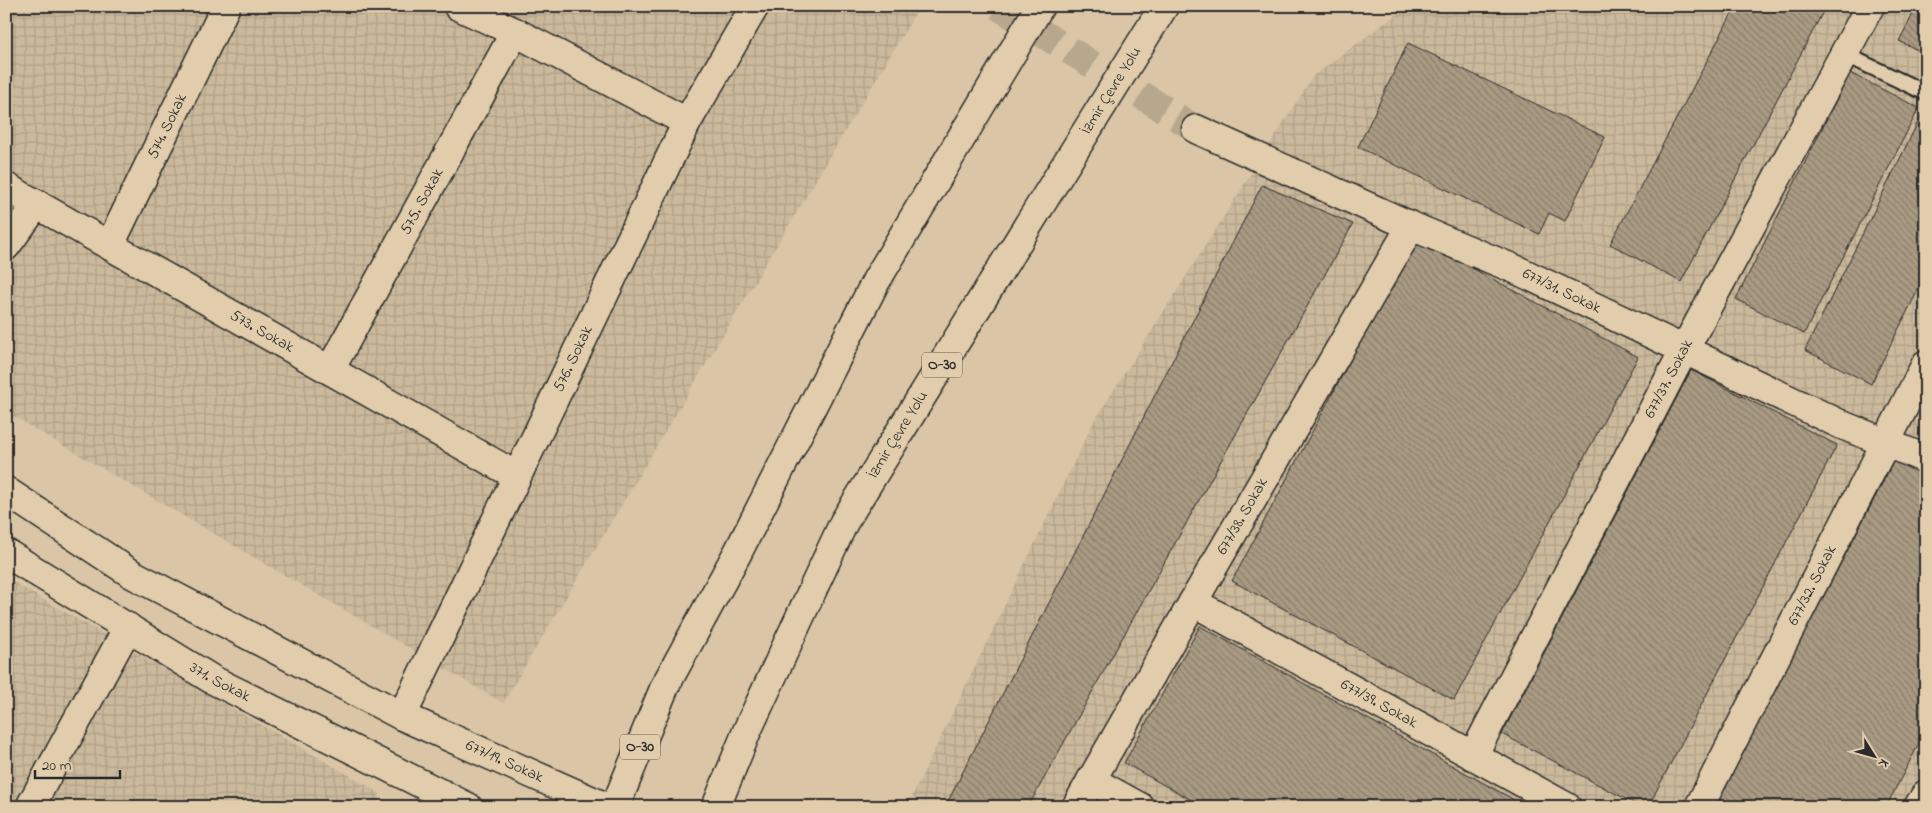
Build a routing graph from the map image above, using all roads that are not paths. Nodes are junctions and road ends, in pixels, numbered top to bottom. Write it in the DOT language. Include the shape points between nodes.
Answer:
graph roads {
  1 [pos="226,6"];
  2 [pos="458,6"];
  3 [pos="755,6"];
  4 [pos="1040,6"];
  5 [pos="1164,6"];
  6 [pos="1870,6"];
  7 [pos="515,32"];
  8 [pos="1844,54"];
  9 [pos="1926,93"];
  10 [pos="688,122"];
  11 [pos="1196,129"];
  12 [pos="6,187"];
  13 [pos="37,204"];
  14 [pos="1412,226"];
  15 [pos="6,246"];
  16 [pos="110,246"];
  17 [pos="1684,350"];
  18 [pos="1926,364"];
  19 [pos="330,370"];
  20 [pos="1885,443"];
  21 [pos="1926,459"];
  22 [pos="517,476"];
  23 [pos="6,490"];
  24 [pos="6,553"];
  25 [pos="1193,602"];
  26 [pos="128,627"];
  27 [pos="402,716"];
  28 [pos="1473,756"];
  29 [pos="1091,780"];
  30 [pos="1926,794"];
  31 [pos="446,800"];
  32 [pos="30,807"];
  33 [pos="468,807"];
  34 [pos="606,807"];
  35 [pos="615,807"];
  36 [pos="716,807"];
  37 [pos="1076,807"];
  38 [pos="1140,807"];
  39 [pos="1567,807"];
  40 [pos="1699,807"];
  41 [pos="1918,807"];
  1 -- 16 [label="main road, 574. Sokak"];
  2 -- 7 [label="main road"];
  3 -- 10 [label="main road, 576. Sokak"];
  4 -- 35 [label="main road, O-30" via="876,281 738,552 665,686"];
  5 -- 36 [label="main road, İzmir Çevre Yolu / O-30" via="844,522 747,730"];
  6 -- 8 [label="main road, 677/37. Sokak"];
  7 -- 10 [label="main road"];
  7 -- 19 [label="main road, 575. Sokak"];
  8 -- 9 [label="lane"];
  8 -- 17 [label="main road, 677/37. Sokak"];
  10 -- 22 [label="main road, 576. Sokak"];
  11 -- 14 [label="main road, 677/31. Sokak"];
  12 -- 13 [label="main road, 573. Sokak"];
  13 -- 15 [label="main road"];
  13 -- 16 [label="main road, 573. Sokak"];
  14 -- 17 [label="main road, 677/31. Sokak" via="1517,270"];
  14 -- 25 [label="main road, 677/38. Sokak"];
  16 -- 19 [label="main road, 573. Sokak"];
  17 -- 20 [label="main road, 677/31. Sokak"];
  17 -- 28 [label="main road, 677/37. Sokak"];
  18 -- 20 [label="main road, 677/32. Sokak"];
  19 -- 22 [label="main road, 573. Sokak"];
  20 -- 21 [label="main road, 677/31. Sokak"];
  20 -- 40 [label="main road, 677/32. Sokak"];
  22 -- 27 [label="main road, 576. Sokak"];
  23 -- 27 [label="main road" via="132,574"];
  24 -- 26 [label="main road, 371. Sokak"];
  25 -- 28 [label="main road, 677/39. Sokak"];
  25 -- 29 [label="main road, 677/38. Sokak"];
  26 -- 31 [label="main road, 371. Sokak" via="213,680"];
  26 -- 32 [label="main road"];
  27 -- 34 [label="main road, 677/19. Sokak"];
  28 -- 39 [label="main road, 677/39. Sokak"];
  29 -- 37 [label="main road, 677/38. Sokak"];
  29 -- 38 [label="main road"];
  30 -- 41 [label="main road"];
  31 -- 33 [label="main road"];
}
